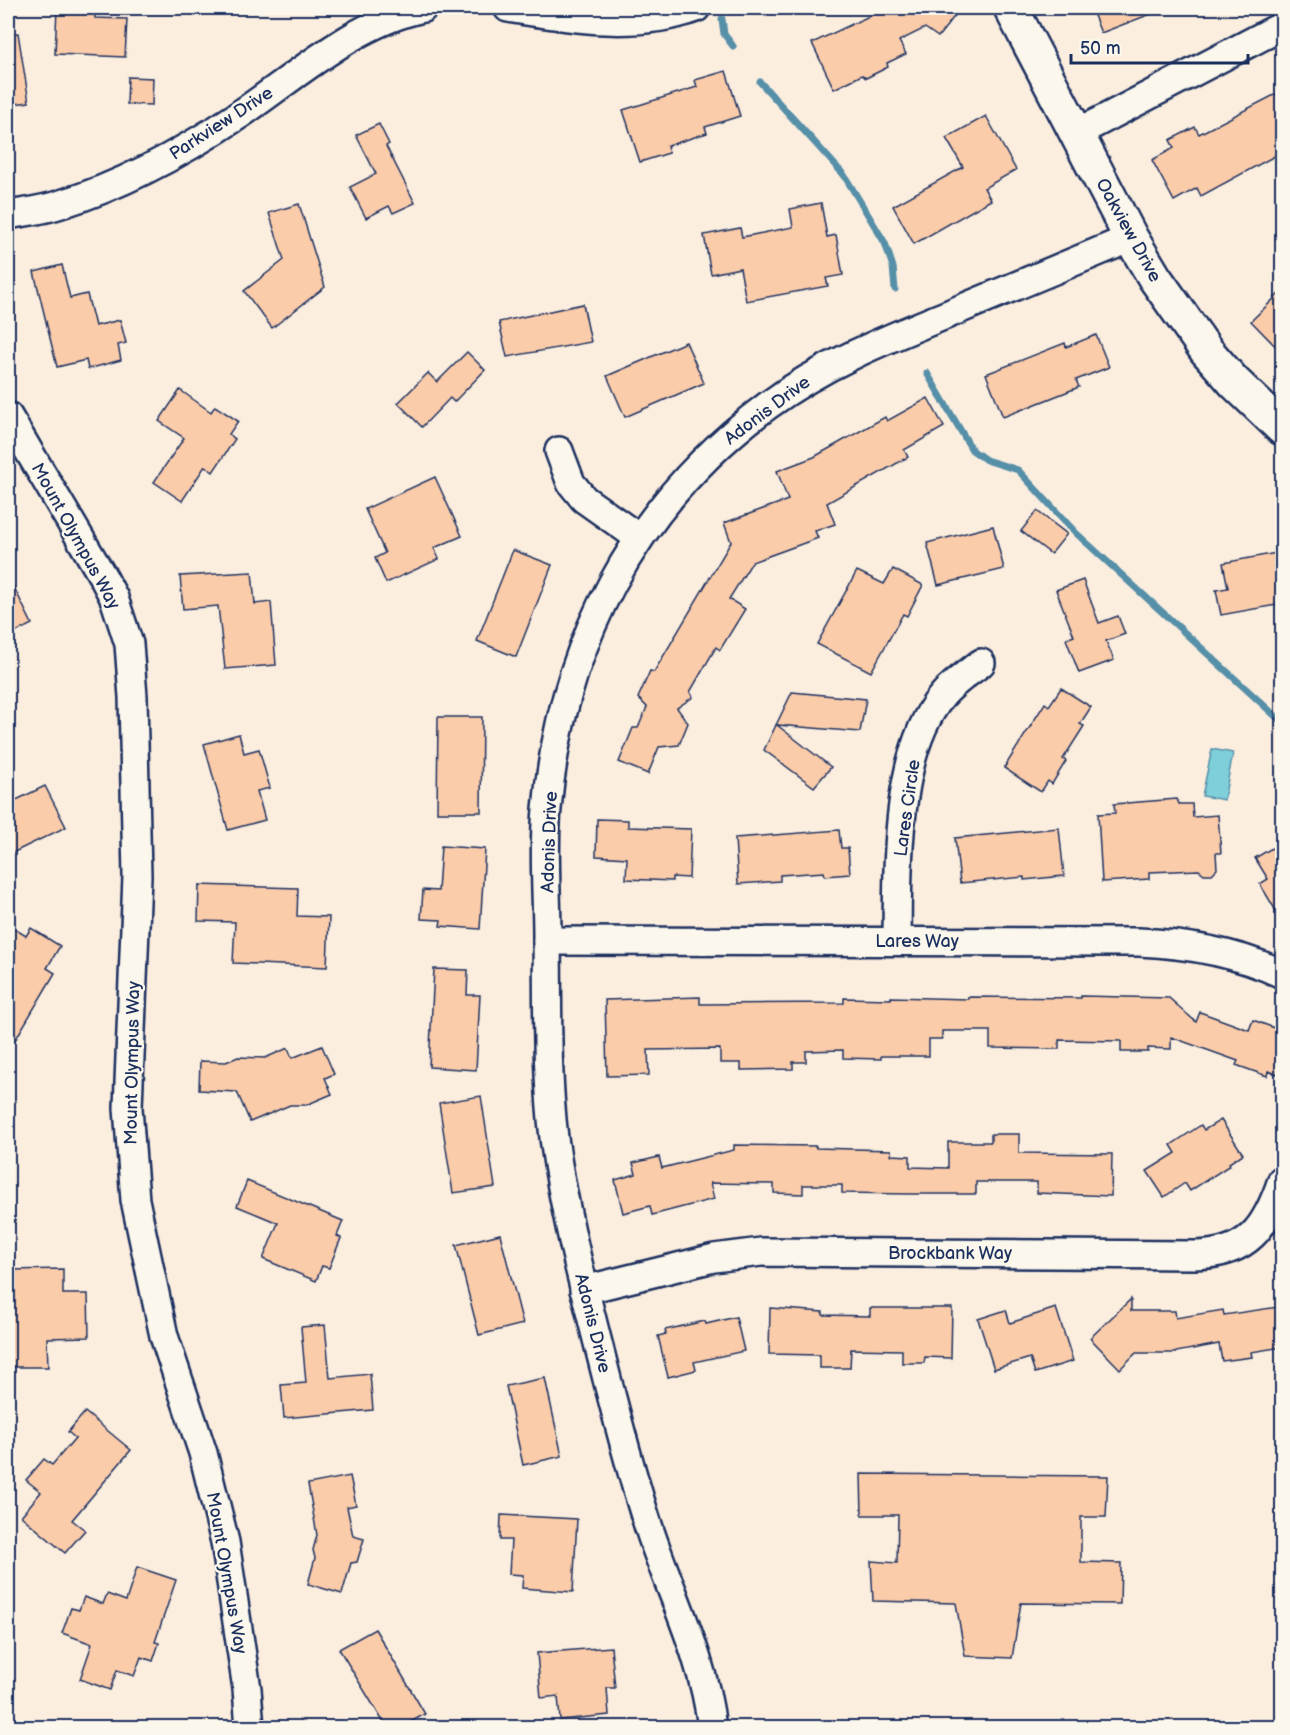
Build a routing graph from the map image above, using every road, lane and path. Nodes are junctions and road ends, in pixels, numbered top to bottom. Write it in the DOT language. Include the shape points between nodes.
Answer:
graph roads {
  1 [pos="423,8"];
  2 [pos="508,8"];
  3 [pos="696,8"];
  4 [pos="1011,8"];
  5 [pos="1282,26"];
  6 [pos="1077,133"];
  7 [pos="8,215"];
  8 [pos="1131,238"];
  9 [pos="8,416"];
  10 [pos="1282,428"];
  11 [pos="559,451"];
  12 [pos="639,538"];
  13 [pos="981,663"];
  14 [pos="547,941"];
  15 [pos="897,941"];
  16 [pos="1282,974"];
  17 [pos="1282,1180"];
  18 [pos="584,1290"];
  19 [pos="250,1728"];
  20 [pos="712,1728"];
  1 -- 7 [label="street, Parkview Drive" via="405,11 370,28 307,66 239,115 114,185 60,205"];
  2 -- 3 [label="street" via="603,20 644,19"];
  4 -- 6 [label="street, Oakview Drive"];
  5 -- 6 [label="street"];
  6 -- 8 [label="street, Oakview Drive"];
  8 -- 10 [label="street, Oakview Drive" via="1206,350"];
  8 -- 12 [label="street, Adonis Drive" via="869,346 802,382 712,452"];
  9 -- 19 [label="street, Mount Olympus Way" via="107,584 129,644 137,876 128,1108 135,1200 159,1318 203,1453 225,1542"];
  11 -- 12 [label="street" via="571,483 584,499"];
  12 -- 14 [label="street, Adonis Drive" via="599,609 559,730 546,813"];
  13 -- 15 [label="street, Lares Circle" via="942,696 915,749 900,841"];
  14 -- 15 [label="street, Lares Way"];
  14 -- 18 [label="street, Adonis Drive" via="548,1055 554,1136"];
  15 -- 16 [label="street, Lares Way" via="1165,943 1223,954"];
  17 -- 18 [label="street, Brockbank Way" via="1271,1211 1259,1229 1242,1244 1219,1253 761,1252 714,1258"];
  18 -- 20 [label="street, Adonis Drive" via="639,1497 707,1691"];
}
